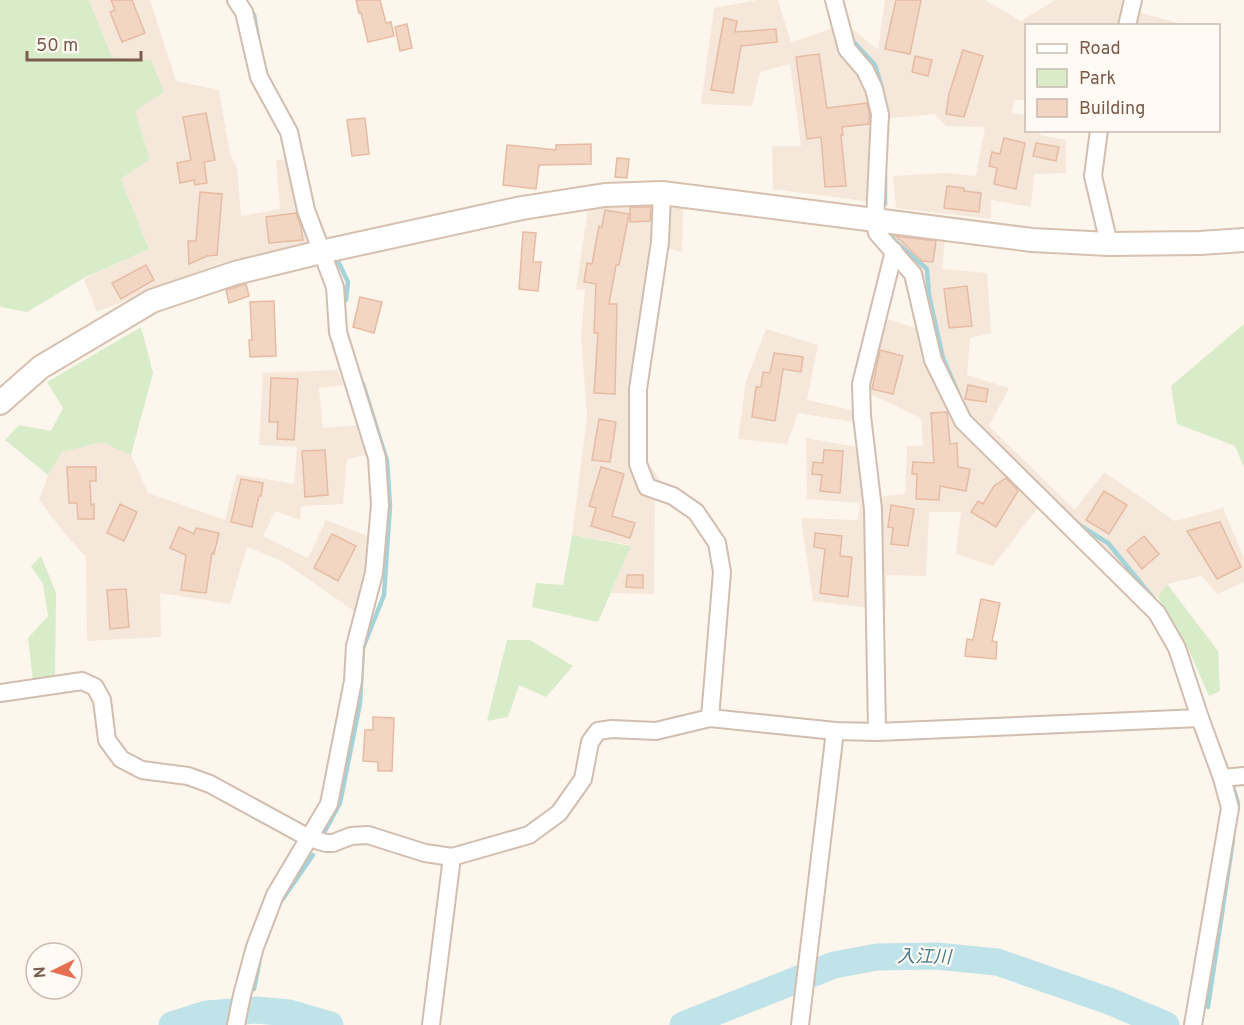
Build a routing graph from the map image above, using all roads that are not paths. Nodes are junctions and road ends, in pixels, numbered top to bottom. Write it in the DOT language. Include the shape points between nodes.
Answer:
graph roads {
  1 [pos="236,0"];
  2 [pos="834,0"];
  3 [pos="1133,0"];
  4 [pos="1127,24"];
  5 [pos="1099,132"];
  6 [pos="662,193"];
  7 [pos="875,220"];
  8 [pos="1244,240"];
  9 [pos="1109,244"];
  10 [pos="894,251"];
  11 [pos="321,252"];
  12 [pos="0,403"];
  13 [pos="0,693"];
  14 [pos="710,718"];
  15 [pos="1200,718"];
  16 [pos="835,731"];
  17 [pos="877,732"];
  18 [pos="1242,776"];
  19 [pos="1222,778"];
  20 [pos="309,837"];
  21 [pos="452,857"];
  22 [pos="1194,1020"];
  23 [pos="236,1025"];
  24 [pos="432,1025"];
  25 [pos="800,1025"];
  1 -- 11 [label="street" via="243,12 259,77 289,132 306,210"];
  2 -- 7 [label="street" via="848,49 866,70 880,114"];
  3 -- 4 [label="street"];
  5 -- 9 [label="street" via="1094,176"];
  6 -- 7 [label="street"];
  6 -- 11 [label="street" via="605,195 532,207"];
  6 -- 14 [label="street" via="660,242 638,389 638,464 647,487 673,496 696,513 717,543 722,572"];
  7 -- 9 [label="street" via="1032,240"];
  7 -- 10 [label="street" via="877,233"];
  8 -- 9 [label="street"];
  10 -- 15 [label="street" via="913,274 933,360 963,421 1157,613 1177,648"];
  10 -- 17 [label="street" via="861,384 873,509"];
  11 -- 12 [label="street" via="235,273 152,300 41,367"];
  11 -- 20 [label="street" via="335,287 338,332 376,458 380,505 374,573 355,646 353,681 330,804"];
  13 -- 20 [label="street" via="82,681 94,687 102,700 108,740 121,759 142,770 188,776 210,784"];
  14 -- 16 [label="street"];
  14 -- 21 [label="street" via="656,731 598,731 590,742 583,779 559,813 529,835"];
  15 -- 17 [label="street"];
  15 -- 19 [label="street"];
  16 -- 17 [label="street"];
  16 -- 25 [label="street"];
  18 -- 19 [label="street"];
  19 -- 22 [label="street" via="1230,808"];
  20 -- 21 [label="street" via="333,843 368,835"];
  20 -- 23 [label="street" via="275,895 255,947"];
  21 -- 24 [label="street"];
}
